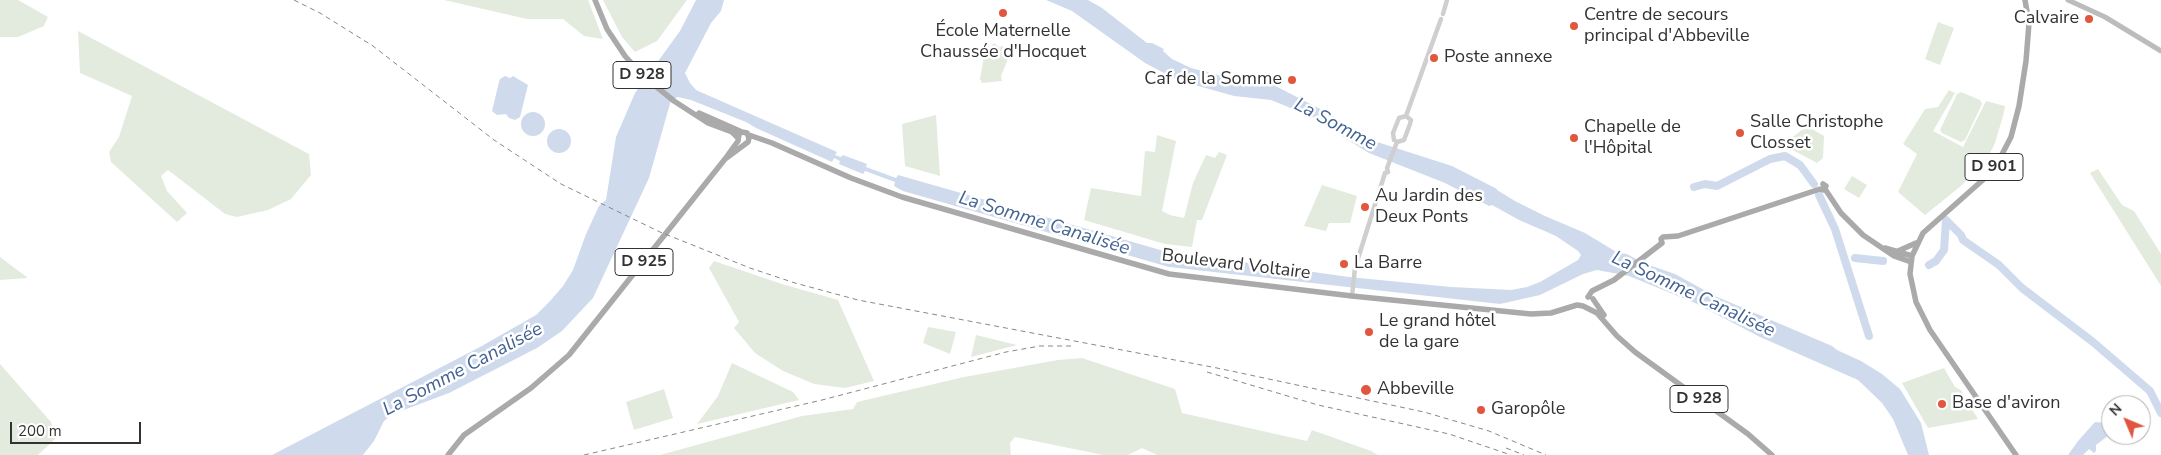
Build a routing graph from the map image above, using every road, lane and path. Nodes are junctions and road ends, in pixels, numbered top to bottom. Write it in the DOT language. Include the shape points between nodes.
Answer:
graph roads {
  1 [pos="594,0"];
  2 [pos="1447,0"];
  3 [pos="2024,0"];
  4 [pos="2068,0"];
  5 [pos="2161,50"];
  6 [pos="688,108"];
  7 [pos="1406,116"];
  8 [pos="742,132"];
  9 [pos="737,139"];
  10 [pos="747,140"];
  11 [pos="1396,144"];
  12 [pos="726,159"];
  13 [pos="1918,241"];
  14 [pos="1880,246"];
  15 [pos="1898,251"];
  16 [pos="1911,259"];
  17 [pos="1353,293"];
  18 [pos="1589,302"];
  19 [pos="448,455"];
  20 [pos="1772,455"];
  21 [pos="2016,455"];
  1 -- 6 [label="main road, D 928" via="607,30 625,56 664,94"];
  2 -- 7 [label="street"];
  3 -- 13 [label="main road, D 901" via="2029,23 2027,42 2019,106 2007,147 1985,178 1932,223"];
  4 -- 5 [label="main road"];
  6 -- 8 [label="main road, D 928"];
  6 -- 9 [label="main road, D 928" via="708,123 728,130"];
  7 -- 11 [label="street" via="1399,118 1393,133"];
  7 -- 11 [label="street" via="1411,120 1410,124 1404,140"];
  8 -- 9 [label="main road"];
  8 -- 10 [label="main road"];
  9 -- 10 [label="main road" via="740,143"];
  9 -- 12 [label="main road, D 925"];
  10 -- 12 [label="main road, D 925"];
  10 -- 17 [label="main road, Boulevard Voltaire" via="764,143 798,159 902,197 1169,274"];
  11 -- 17 [label="street" via="1355,271"];
  12 -- 19 [label="main road, D 925" via="569,355 531,388 464,435"];
  13 -- 15 [label="main road"];
  13 -- 16 [label="main road, D 901"];
  14 -- 15 [label="main road"];
  14 -- 16 [label="main road" via="1894,256"];
  14 -- 18 [label="main road" via="1848,221 1822,189 1665,241 1614,280 1592,291"];
  15 -- 16 [label="main road"];
  16 -- 21 [label="main road, D 901" via="1912,290 1922,317"];
  17 -- 18 [label="main road, Boulevard Voltaire" via="1531,314 1551,313"];
  18 -- 20 [label="main road, D 928" via="1624,343"];
}
